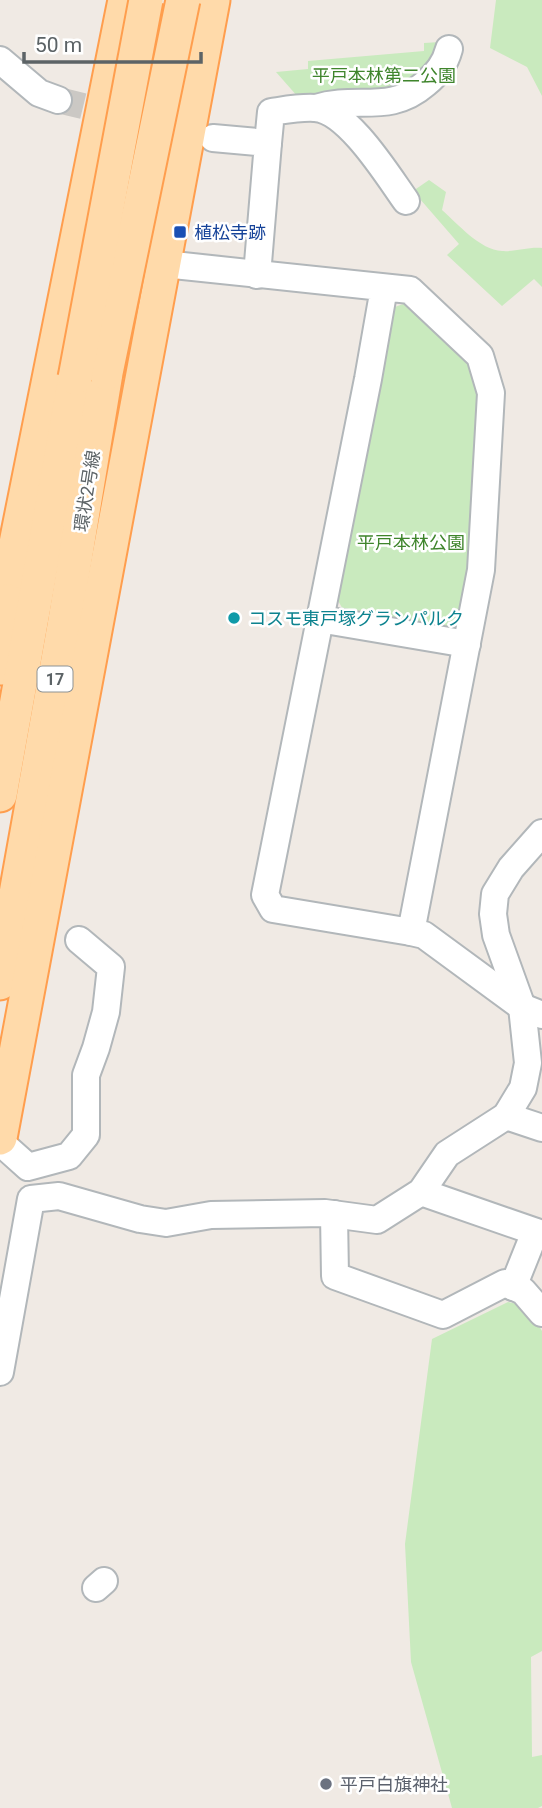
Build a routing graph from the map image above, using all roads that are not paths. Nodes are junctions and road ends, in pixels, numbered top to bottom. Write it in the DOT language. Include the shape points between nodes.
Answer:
graph roads {
  1 [pos="125,0"];
  2 [pos="146,0"];
  3 [pos="183,0"];
  4 [pos="213,0"];
  5 [pos="449,49"];
  6 [pos="0,60"];
  7 [pos="58,100"];
  8 [pos="316,108"];
  9 [pos="213,138"];
  10 [pos="268,143"];
  11 [pos="406,201"];
  12 [pos="164,264"];
  13 [pos="257,275"];
  14 [pos="384,288"];
  15 [pos="90,376"];
  16 [pos="10,583"];
  17 [pos="319,619"];
  18 [pos="0,623"];
  19 [pos="64,626"];
  20 [pos="467,644"];
  21 [pos="0,668"];
  22 [pos="0,795"];
  23 [pos="542,833"];
  24 [pos="411,932"];
  25 [pos="79,940"];
  26 [pos="0,983"];
  27 [pos="532,1011"];
  28 [pos="506,1116"];
  29 [pos="542,1129"];
  30 [pos="1,1132"];
  31 [pos="421,1192"];
  32 [pos="334,1214"];
  33 [pos="538,1233"];
  34 [pos="513,1287"];
  35 [pos="542,1313"];
  36 [pos="0,1372"];
  1 -- 16 [label="main road"];
  2 -- 15 [label="main road, 環状2号線 / 17, bridge"];
  3 -- 15 [label="main road, 環状2号線 / 17, bridge"];
  4 -- 12 [label="main road"];
  5 -- 8 [label="street" via="446,63 414,93 393,102 334,103"];
  6 -- 7 [label="street" via="39,93"];
  8 -- 10 [label="street" via="271,111"];
  8 -- 11 [label="street" via="331,112 364,141"];
  9 -- 10 [label="street"];
  10 -- 13 [label="street"];
  12 -- 13 [label="street"];
  12 -- 30 [label="main road"];
  13 -- 14 [label="street"];
  14 -- 17 [label="street"];
  14 -- 20 [label="street" via="410,290 480,356 491,393 481,570"];
  15 -- 19 [label="main road, 環状2号線 / 17"];
  15 -- 22 [label="main road, 環状2号線 / 17"];
  16 -- 18 [label="main road"];
  16 -- 21 [label="main road"];
  17 -- 20 [label="street"];
  17 -- 24 [label="street" via="265,895 273,909"];
  19 -- 26 [label="main road, 環状2号線 / 17"];
  19 -- 30 [label="main road"];
  20 -- 24 [label="street"];
  23 -- 27 [label="street" via="495,894 493,914 496,935"];
  24 -- 27 [label="street" via="424,935"];
  25 -- 30 [label="street" via="111,967 106,1012 86,1075 86,1135 69,1156 28,1167"];
  27 -- 28 [label="street" via="523,1088"];
  28 -- 29 [label="street"];
  28 -- 31 [label="street" via="447,1154"];
  31 -- 32 [label="street" via="377,1220"];
  31 -- 33 [label="street"];
  32 -- 34 [label="street" via="335,1276 443,1315 505,1283"];
  32 -- 36 [label="street" via="211,1215 166,1223 59,1196 31,1199"];
  33 -- 34 [label="street"];
  34 -- 35 [label="street" via="523,1291"];
}
